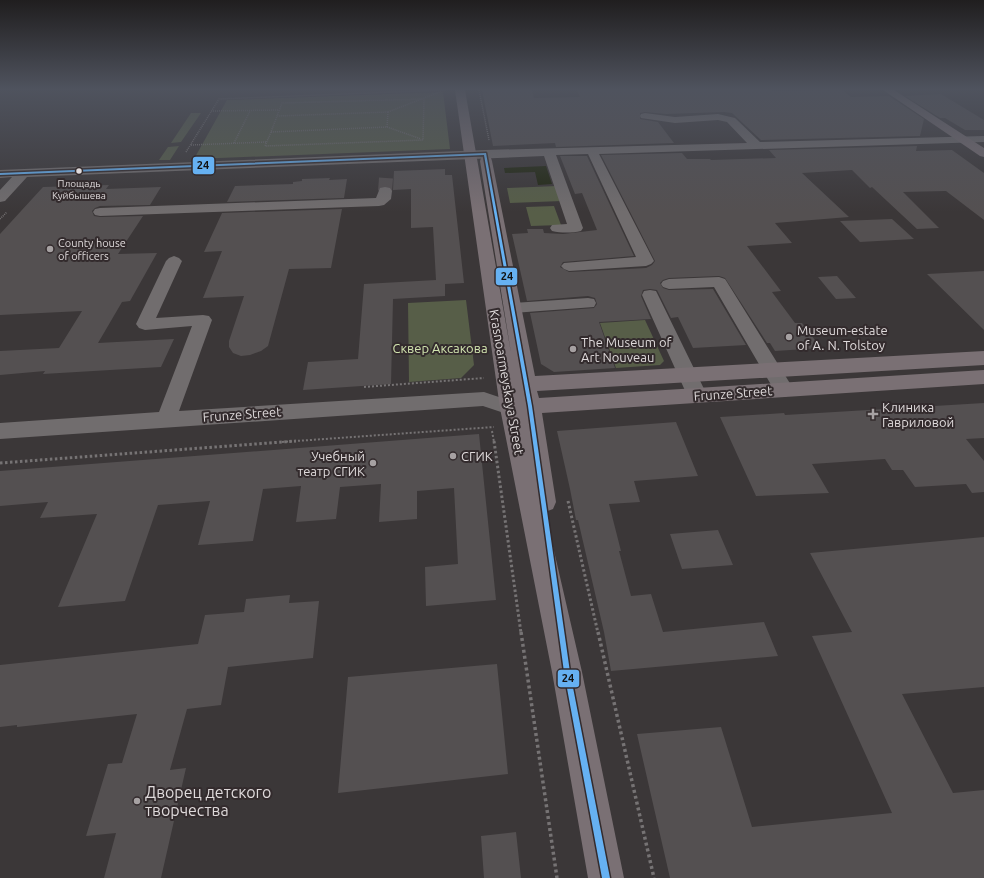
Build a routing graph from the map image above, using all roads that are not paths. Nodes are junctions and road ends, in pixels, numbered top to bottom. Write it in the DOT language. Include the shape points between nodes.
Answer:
graph roads {
  1 [pos="473,131"];
  2 [pos="742,131"];
  3 [pos="949,131"];
  4 [pos="982,139"];
  5 [pos="963,140"];
  6 [pos="757,146"];
  7 [pos="479,151"];
  8 [pos="592,151"];
  9 [pos="549,152"];
  10 [pos="984,153"];
  11 [pos="388,158"];
  12 [pos="387,172"];
  13 [pos="23,173"];
  14 [pos="0,174"];
  15 [pos="385,191"];
  16 [pos="0,198"];
  17 [pos="100,212"];
  18 [pos="557,228"];
  19 [pos="174,261"];
  20 [pos="569,266"];
  21 [pos="669,284"];
  22 [pos="650,295"];
  23 [pos="588,303"];
  24 [pos="513,308"];
  25 [pos="984,358"];
  26 [pos="772,370"];
  27 [pos="687,375"];
  28 [pos="984,377"];
  29 [pos="784,390"];
  30 [pos="697,395"];
  31 [pos="518,396"];
  32 [pos="166,419"];
  33 [pos="0,431"];
  34 [pos="567,672"];
  35 [pos="606,878"];
  1 -- 7 [label="main road, Krasnoarmeyskaya Street"];
  2 -- 6 [label="street"];
  3 -- 5 [label="main road"];
  4 -- 5 [label="street"];
  5 -- 6 [label="street"];
  5 -- 10 [label="main road"];
  6 -- 8 [label="street"];
  7 -- 9 [label="street"];
  7 -- 11 [label="street"];
  7 -- 24 [label="main road, Krasnoarmeyskaya Street"];
  7 -- 31 [label="main road, Krasnoarmeyskaya Street"];
  8 -- 9 [label="street"];
  8 -- 20 [label="street" via="646,262"];
  9 -- 18 [label="street" via="576,228"];
  11 -- 12 [label="street"];
  11 -- 13 [label="street"];
  13 -- 14 [label="street"];
  13 -- 16 [label="street"];
  15 -- 17 [label="street" via="384,199 379,202"];
  19 -- 32 [label="street" via="145,324 203,320"];
  21 -- 26 [label="street" via="719,282"];
  22 -- 27 [label="street"];
  23 -- 24 [label="street"];
  24 -- 31 [label="main road, Krasnoarmeyskaya Street"];
  25 -- 26 [label="main road, Frunze Street"];
  26 -- 27 [label="main road, Frunze Street"];
  26 -- 29 [label="street"];
  27 -- 30 [label="street"];
  27 -- 31 [label="main road, Frunze Street"];
  28 -- 29 [label="main road, Frunze Street"];
  29 -- 30 [label="main road, Frunze Street"];
  30 -- 31 [label="main road, Frunze Street"];
  31 -- 32 [label="street, Frunze Street"];
  31 -- 34 [label="main road, Krasnoarmeyskaya Street"];
  31 -- 34 [label="main road, Krasnoarmeyskaya Street" via="516,435"];
  32 -- 33 [label="street, Frunze Street"];
  34 -- 35 [label="main road, Krasnoarmeyskaya Street"];
}
